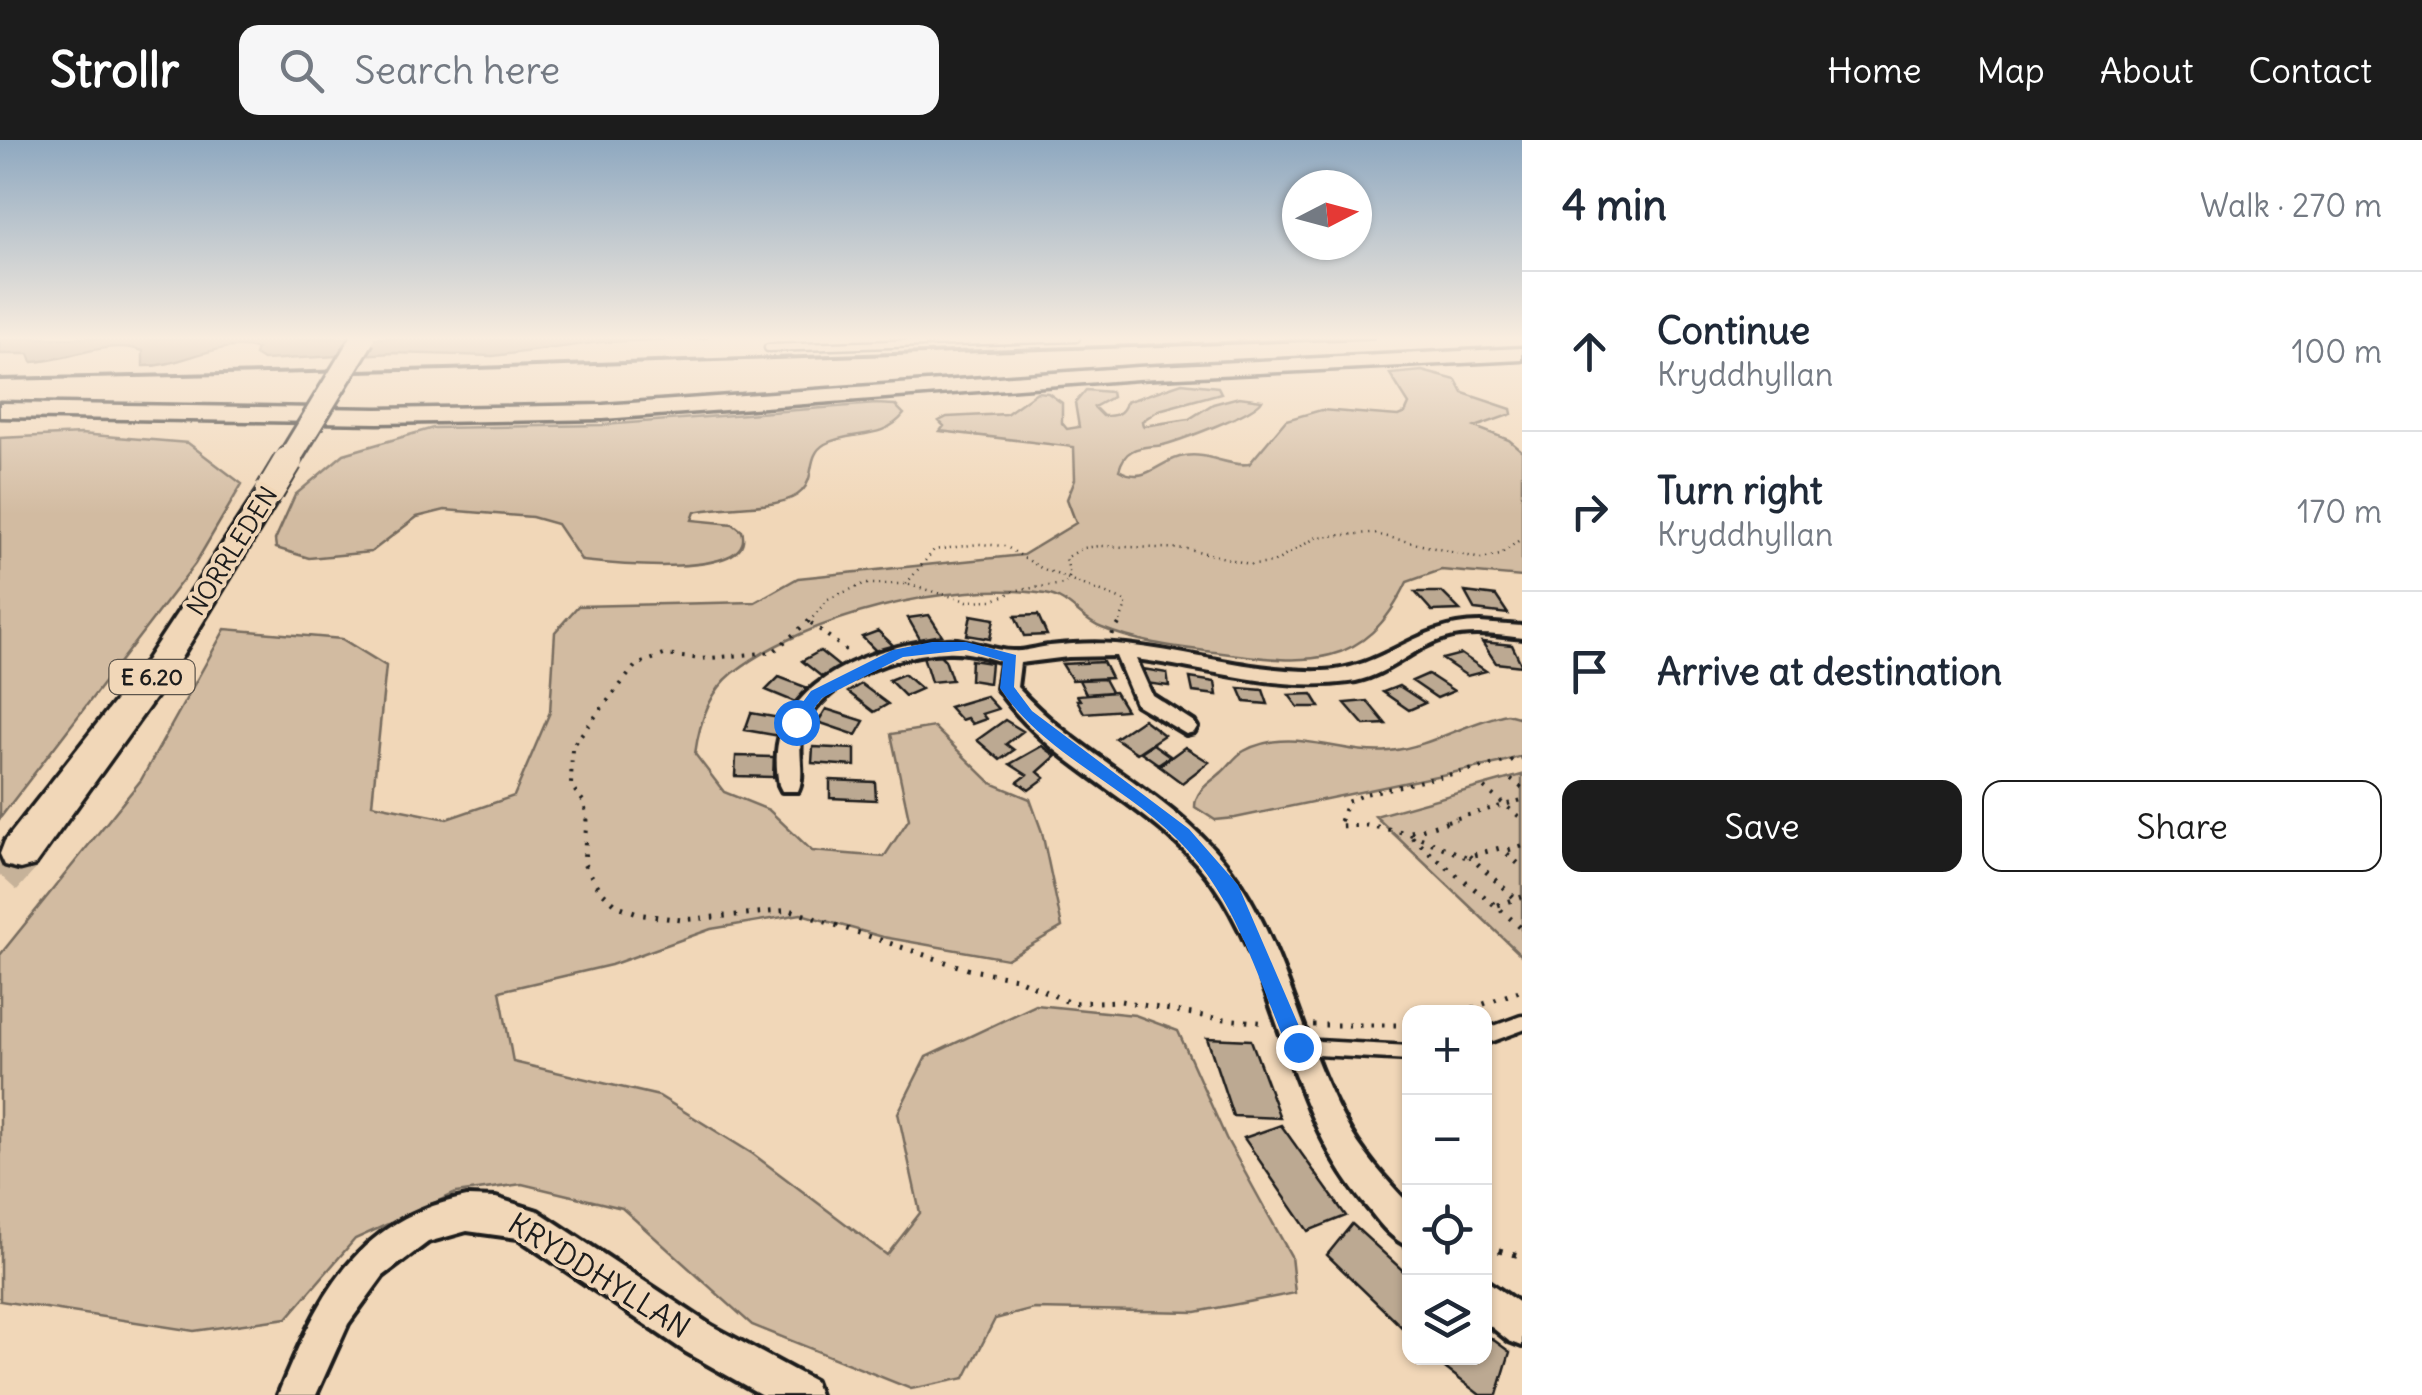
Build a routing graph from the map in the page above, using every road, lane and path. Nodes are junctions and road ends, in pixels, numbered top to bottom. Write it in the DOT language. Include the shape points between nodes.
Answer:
graph roads {
  1 [pos="327,397"];
  2 [pos="703,397"];
  3 [pos="0,406"];
  4 [pos="1522,538"];
  5 [pos="1068,578"];
  6 [pos="906,584"];
  7 [pos="809,622"];
  8 [pos="1522,632"];
  9 [pos="1122,650"];
  10 [pos="1011,658"];
  11 [pos="866,667"];
  12 [pos="1186,727"];
  13 [pos="1522,758"];
  14 [pos="1512,780"];
  15 [pos="790,786"];
  16 [pos="1484,788"];
  17 [pos="1522,788"];
  18 [pos="1522,800"];
  19 [pos="1505,805"];
  20 [pos="1522,819"];
  21 [pos="1408,833"];
  22 [pos="1522,846"];
  23 [pos="1504,851"];
  24 [pos="20,852"];
  25 [pos="1470,856"];
  26 [pos="1522,867"];
  27 [pos="1519,898"];
  28 [pos="1497,905"];
  29 [pos="1522,929"];
  30 [pos="1522,990"];
  31 [pos="1481,1005"];
  32 [pos="1522,1022"];
  33 [pos="1402,1025"];
  34 [pos="1492,1034"];
  35 [pos="1293,1036"];
  36 [pos="1402,1053"];
  37 [pos="1402,1221"];
  38 [pos="1492,1250"];
  39 [pos="1522,1256"];
  40 [pos="1492,1304"];
  41 [pos="1522,1328"];
  42 [pos="296,1395"];
  43 [pos="800,1395"];
  1 -- 24 [label="highway, NORRLEDEN / E 6.20, bridge" via="152,676"];
  2 -- 3 [label="highway" via="380,408"];
  4 -- 5 [label="path" via="1500,556 1481,559 1396,536 1333,534 1273,563 1252,565 1189,550 1100,546 1066,558"];
  5 -- 6 [label="path" via="1065,584 967,602"];
  5 -- 6 [label="path" via="1005,546 979,544 934,550"];
  5 -- 9 [label="path" via="1127,602 1111,638"];
  6 -- 7 [label="path" via="864,584 828,598"];
  7 -- 11 [label="path"];
  7 -- 35 [label="path" via="773,652 701,659 664,655 636,665 572,746 570,786 587,816 584,864 600,891 643,915 682,920 790,910 1016,978 1070,1003 1120,1001"];
  8 -- 9 [label="street" via="1435,634 1354,676 1310,679"];
  9 -- 10 [label="street"];
  9 -- 12 [label="street" via="1143,698"];
  10 -- 11 [label="street" via="966,646 932,647"];
  10 -- 35 [label="street" via="1007,688 1026,715 1168,822 1232,890"];
  11 -- 15 [label="street" via="816,694 796,722 786,754"];
  13 -- 21 [label="path" via="1365,794 1342,808 1338,826"];
  14 -- 17 [label="path"];
  16 -- 19 [label="path"];
  18 -- 19 [label="path"];
  19 -- 20 [label="path"];
  19 -- 21 [label="path"];
  21 -- 25 [label="path"];
  21 -- 28 [label="path" via="1456,879"];
  22 -- 23 [label="path"];
  23 -- 25 [label="path"];
  23 -- 26 [label="path"];
  25 -- 27 [label="path"];
  27 -- 28 [label="path"];
  28 -- 29 [label="path"];
  30 -- 31 [label="path"];
  32 -- 34 [label="lane"];
  33 -- 35 [label="path"];
  35 -- 36 [label="lane"];
  35 -- 37 [label="street" via="1332,1131"];
  38 -- 39 [label="path"];
  40 -- 41 [label="street"];
  42 -- 43 [label="street, KRYDDHYLLAN" via="334,1312 395,1240 470,1212 498,1212 526,1223 699,1339"];
}
